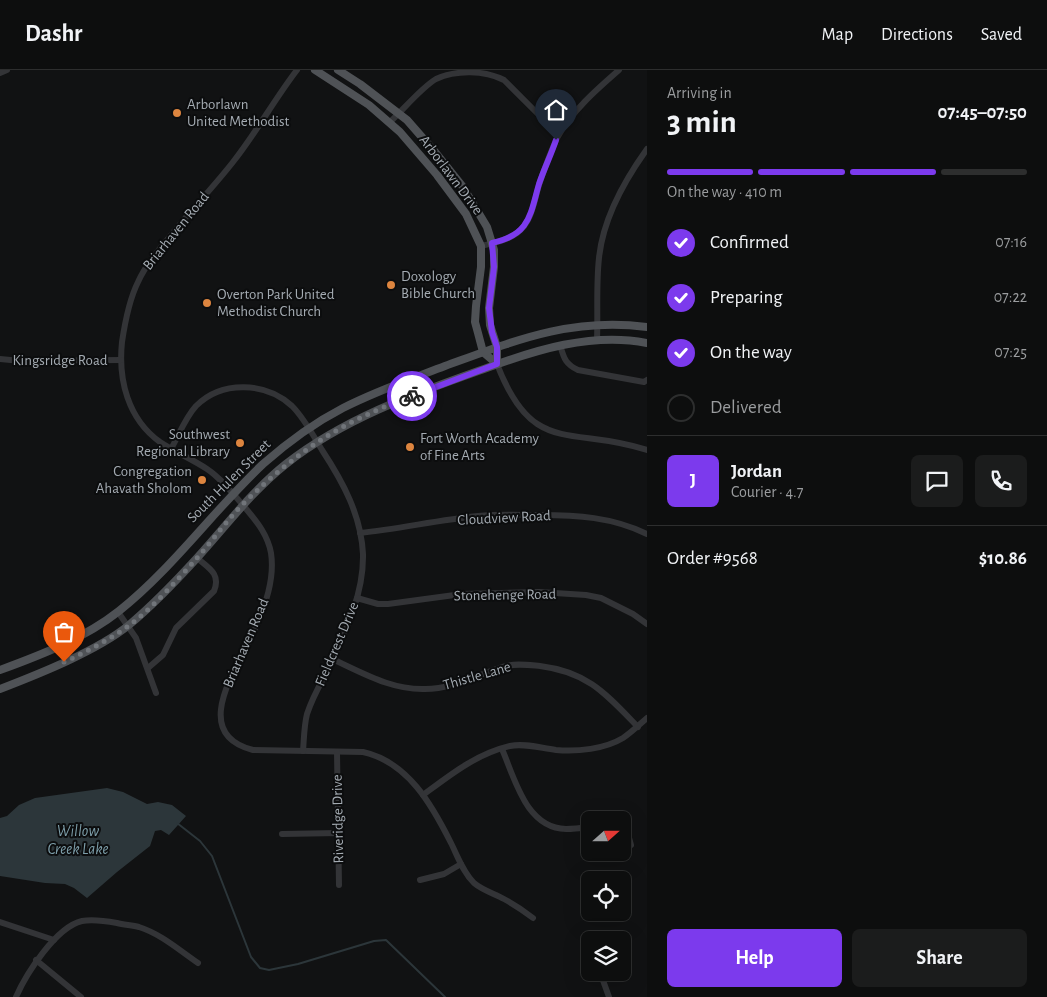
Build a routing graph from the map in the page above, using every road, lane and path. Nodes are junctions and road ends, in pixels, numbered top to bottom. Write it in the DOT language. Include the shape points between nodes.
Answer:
graph roads {
  1 [pos="7,70"];
  2 [pos="297,70"];
  3 [pos="315,70"];
  4 [pos="338,70"];
  5 [pos="619,70"];
  6 [pos="491,72"];
  7 [pos="0,73"];
  8 [pos="400,114"];
  9 [pos="390,122"];
  10 [pos="563,128"];
  11 [pos="647,149"];
  12 [pos="492,243"];
  13 [pos="481,246"];
  14 [pos="598,325"];
  15 [pos="647,327"];
  16 [pos="597,340"];
  17 [pos="647,343"];
  18 [pos="560,345"];
  19 [pos="497,347"];
  20 [pos="483,352"];
  21 [pos="0,359"];
  22 [pos="121,360"];
  23 [pos="497,364"];
  24 [pos="647,380"];
  25 [pos="309,428"];
  26 [pos="317,441"];
  27 [pos="171,449"];
  28 [pos="647,450"];
  29 [pos="233,495"];
  30 [pos="243,505"];
  31 [pos="360,533"];
  32 [pos="647,534"];
  33 [pos="197,558"];
  34 [pos="357,598"];
  35 [pos="118,612"];
  36 [pos="647,624"];
  37 [pos="128,626"];
  38 [pos="332,659"];
  39 [pos="148,668"];
  40 [pos="0,670"];
  41 [pos="0,689"];
  42 [pos="156,693"];
  43 [pos="647,718"];
  44 [pos="638,727"];
  45 [pos="502,749"];
  46 [pos="303,751"];
  47 [pos="337,752"];
  48 [pos="423,795"];
  49 [pos="581,828"];
  50 [pos="339,833"];
  51 [pos="282,834"];
  52 [pos="461,864"];
  53 [pos="420,880"];
  54 [pos="339,885"];
  55 [pos="534,918"];
  56 [pos="0,922"];
  57 [pos="54,940"];
  58 [pos="36,960"];
  59 [pos="198,963"];
  60 [pos="603,981"];
  61 [pos="16,997"];
  62 [pos="81,997"];
  63 [pos="609,997"];
  1 -- 7 [label="street"];
  2 -- 22 [label="street, Briarhaven Road" via="248,142 146,268 132,298"];
  3 -- 9 [label="main road, Arborlawn Drive" via="369,104"];
  4 -- 8 [label="main road, Arborlawn Drive"];
  5 -- 10 [label="street" via="582,104"];
  6 -- 8 [label="street" via="472,70 442,76"];
  6 -- 10 [label="street" via="504,80 538,114"];
  8 -- 9 [label="street"];
  8 -- 12 [label="main road, Arborlawn Drive" via="463,187 487,227"];
  9 -- 13 [label="main road, Arborlawn Drive" via="453,196 466,214"];
  10 -- 12 [label="street" via="540,183 531,217 518,233"];
  11 -- 14 [label="street" via="631,171 608,218 599,256"];
  12 -- 13 [label="street"];
  12 -- 19 [label="main road, Arborlawn Drive" via="494,267 489,308"];
  13 -- 20 [label="main road, Arborlawn Drive" via="475,322"];
  14 -- 15 [label="main road, South Hulen Street"];
  14 -- 16 [label="street"];
  14 -- 19 [label="main road, South Hulen Street" via="546,331"];
  16 -- 17 [label="main road, South Hulen Street"];
  16 -- 18 [label="main road, South Hulen Street"];
  18 -- 23 [label="main road, South Hulen Street"];
  18 -- 24 [label="street" via="569,366 578,370"];
  19 -- 20 [label="main road, South Hulen Street"];
  19 -- 23 [label="main road, Arborlawn Drive"];
  20 -- 23 [label="main road, Arborlawn Drive"];
  20 -- 25 [label="main road, South Hulen Street" via="367,396"];
  21 -- 22 [label="street, Kingsridge Road"];
  22 -- 27 [label="street, Briarhaven Road" via="124,386 133,411 147,430"];
  23 -- 26 [label="main road, South Hulen Street" via="376,410"];
  23 -- 28 [label="street, Arborlawn Drive" via="516,404 539,425 563,435"];
  25 -- 26 [label="street, Fieldcrest Drive"];
  25 -- 27 [label="street, Fieldcrest Drive" via="295,409 279,396 255,388 231,388 196,406"];
  25 -- 29 [label="main road, South Hulen Street" via="263,464"];
  26 -- 30 [label="main road, South Hulen Street" via="285,465"];
  26 -- 31 [label="street, Fieldcrest Drive" via="348,493"];
  27 -- 29 [label="street, Briarhaven Road" via="207,469"];
  29 -- 30 [label="street, Briarhaven Road"];
  29 -- 35 [label="main road, South Hulen Street"];
  30 -- 33 [label="main road, South Hulen Street"];
  30 -- 46 [label="street, Briarhaven Road" via="265,533 271,553 272,577 255,630 227,686 221,722 230,738 244,748"];
  31 -- 32 [label="street, Cloudview Road" via="478,516 567,515 596,517"];
  31 -- 34 [label="street, Fieldcrest Drive" via="362,564"];
  33 -- 37 [label="main road, South Hulen Street"];
  33 -- 39 [label="street" via="216,576 214,591 176,628 163,655"];
  34 -- 36 [label="street, Stonehenge Road" via="388,604 462,594 539,592 586,595 601,598"];
  34 -- 38 [label="street, Fieldcrest Drive"];
  35 -- 37 [label="street"];
  35 -- 40 [label="main road, South Hulen Street" via="77,637"];
  37 -- 39 [label="street"];
  37 -- 41 [label="main road, South Hulen Street" via="80,655"];
  38 -- 44 [label="street, Thistle Lane" via="380,682 420,689 451,685 504,666 517,664 552,668 573,673 596,686"];
  38 -- 46 [label="street, Fieldcrest Drive" via="307,714"];
  39 -- 42 [label="street"];
  43 -- 44 [label="street"];
  44 -- 45 [label="street" via="615,742 590,748 555,750 524,745"];
  45 -- 48 [label="street" via="470,762"];
  45 -- 49 [label="street" via="527,806 535,816 557,828"];
  46 -- 47 [label="street, Briarhaven Road"];
  47 -- 48 [label="street, Briarhaven Road" via="377,755 403,772"];
  47 -- 50 [label="street, Riveridge Drive"];
  48 -- 52 [label="street, Briarhaven Road"];
  50 -- 51 [label="street"];
  50 -- 54 [label="street, Riveridge Drive"];
  52 -- 53 [label="street" via="444,874"];
  52 -- 55 [label="street, Briarhaven Road" via="475,883"];
  56 -- 57 [label="street"];
  57 -- 58 [label="street"];
  57 -- 59 [label="street" via="82,921 105,921 152,932"];
  58 -- 61 [label="street"];
  58 -- 62 [label="street"];
  60 -- 63 [label="street"];
}
